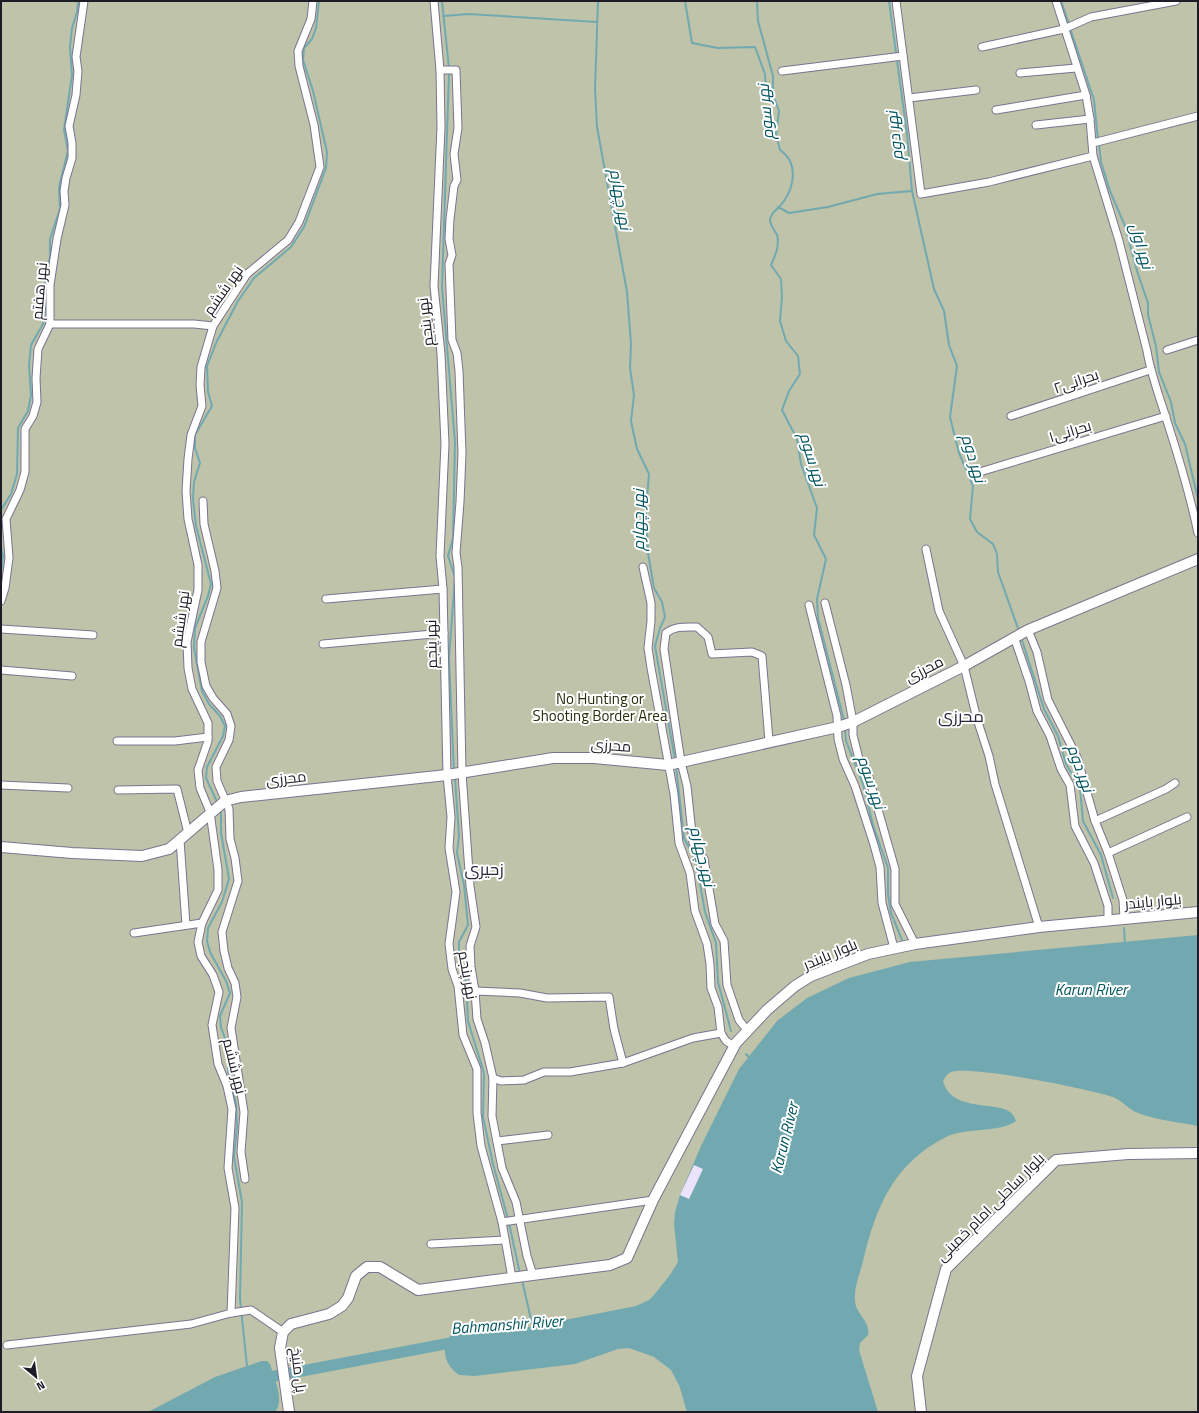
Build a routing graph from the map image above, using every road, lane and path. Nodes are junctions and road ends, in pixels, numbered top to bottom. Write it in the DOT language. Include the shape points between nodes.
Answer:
graph roads {
  1 [pos="84,1"];
  2 [pos="313,1"];
  3 [pos="434,1"];
  4 [pos="896,1"];
  5 [pos="1056,1"];
  6 [pos="1176,1"];
  7 [pos="1065,29"];
  8 [pos="982,46"];
  9 [pos="898,57"];
  10 [pos="1076,68"];
  11 [pos="442,70"];
  12 [pos="782,70"];
  13 [pos="1020,73"];
  14 [pos="976,90"];
  15 [pos="1086,95"];
  16 [pos="909,98"];
  17 [pos="996,110"];
  18 [pos="1198,116"];
  19 [pos="1090,119"];
  20 [pos="1036,125"];
  21 [pos="1094,142"];
  22 [pos="447,154"];
  23 [pos="1093,156"];
  24 [pos="50,324"];
  25 [pos="213,326"];
  26 [pos="1198,340"];
  27 [pos="1167,350"];
  28 [pos="1150,370"];
  29 [pos="1011,416"];
  30 [pos="1166,416"];
  31 [pos="983,471"];
  32 [pos="203,501"];
  33 [pos="1198,533"];
  34 [pos="926,549"];
  35 [pos="1198,559"];
  36 [pos="643,567"];
  37 [pos="443,589"];
  38 [pos="326,599"];
  39 [pos="1,601"];
  40 [pos="825,603"];
  41 [pos="809,605"];
  42 [pos="1,629"];
  43 [pos="444,633"];
  44 [pos="1021,633"];
  45 [pos="93,635"];
  46 [pos="323,644"];
  47 [pos="964,666"];
  48 [pos="1,670"];
  49 [pos="72,676"];
  50 [pos="845,725"];
  51 [pos="208,737"];
  52 [pos="117,741"];
  53 [pos="769,741"];
  54 [pos="675,763"];
  55 [pos="454,774"];
  56 [pos="1175,783"];
  57 [pos="1,785"];
  58 [pos="68,788"];
  59 [pos="118,790"];
  60 [pos="218,806"];
  61 [pos="1187,817"];
  62 [pos="1095,821"];
  63 [pos="184,836"];
  64 [pos="1,847"];
  65 [pos="1108,853"];
  66 [pos="1198,912"];
  67 [pos="1124,919"];
  68 [pos="1108,920"];
  69 [pos="202,923"];
  70 [pos="186,925"];
  71 [pos="1039,927"];
  72 [pos="134,933"];
  73 [pos="915,944"];
  74 [pos="894,948"];
  75 [pos="475,991"];
  76 [pos="747,1030"];
  77 [pos="721,1033"];
  78 [pos="734,1046"];
  79 [pos="623,1063"];
  80 [pos="493,1078"];
  81 [pos="548,1135"];
  82 [pos="497,1141"];
  83 [pos="1198,1153"];
  84 [pos="245,1179"];
  85 [pos="653,1200"];
  86 [pos="510,1220"];
  87 [pos="506,1240"];
  88 [pos="431,1244"];
  89 [pos="522,1276"];
  90 [pos="234,1313"];
  91 [pos="283,1332"];
  92 [pos="7,1345"];
  93 [pos="289,1412"];
  94 [pos="921,1412"];
  1 -- 24 [label="street, نهر هفتم" via="76,57 76,95 69,126 72,158 66,178 66,205 57,239 50,285"];
  2 -- 25 [label="street, نهر ششم" via="311,19 298,51 320,167 299,222 288,240 248,274"];
  3 -- 11 [label="street, نهر پنجم"];
  4 -- 9 [label="street"];
  5 -- 7 [label="street"];
  6 -- 7 [label="street" via="1091,17"];
  7 -- 8 [label="street"];
  7 -- 10 [label="street"];
  9 -- 12 [label="street"];
  9 -- 16 [label="street"];
  10 -- 13 [label="street"];
  10 -- 15 [label="street"];
  11 -- 22 [label="street, نهر پنجم"];
  11 -- 22 [label="street, نهر پنجم" via="456,70 458,128"];
  14 -- 16 [label="street"];
  15 -- 17 [label="street"];
  15 -- 19 [label="street"];
  16 -- 23 [label="street" via="921,194 989,182"];
  18 -- 21 [label="street"];
  19 -- 20 [label="street"];
  19 -- 21 [label="street"];
  21 -- 23 [label="street"];
  22 -- 37 [label="street, نهر پنجم" via="434,286 441,354 445,444 440,556"];
  22 -- 55 [label="street, نهر پنجم" via="457,180 450,219 449,239 452,255 449,264 452,340 457,353 459,371 462,453 456,553 458,567"];
  23 -- 28 [label="street" via="1119,241"];
  24 -- 25 [label="street"];
  24 -- 39 [label="street, نهر هفتم" via="38,349 37,402 33,416 25,429 26,472 6,519 9,558"];
  25 -- 51 [label="street, نهر ششم" via="201,367 202,406 191,435 186,491 188,519 198,565 198,590 187,642 188,668 192,689 208,723"];
  26 -- 27 [label="street"];
  28 -- 29 [label="street, بحرانی۲"];
  28 -- 30 [label="street"];
  30 -- 31 [label="street, بحرانی۱"];
  30 -- 33 [label="street"];
  32 -- 60 [label="street" via="204,524 217,588 201,642 201,662 206,686 227,714 231,726 230,740 216,767"];
  34 -- 47 [label="street" via="939,611"];
  35 -- 44 [label="street, محرزی"];
  36 -- 54 [label="street" via="651,603 648,648 650,668"];
  37 -- 38 [label="street"];
  37 -- 43 [label="street, نهر پنجم"];
  40 -- 50 [label="street"];
  41 -- 50 [label="street" via="838,716"];
  42 -- 45 [label="street"];
  43 -- 46 [label="street"];
  43 -- 55 [label="street, نهر پنجم"];
  44 -- 47 [label="street, محرزی"];
  44 -- 62 [label="street" via="1037,652 1048,700 1077,757"];
  44 -- 68 [label="street" via="1036,711 1050,736 1061,769 1070,785 1075,826 1094,863 1108,906"];
  47 -- 50 [label="street, محرزی"];
  47 -- 71 [label="street" via="995,784"];
  48 -- 49 [label="street"];
  50 -- 53 [label="street, محرزی"];
  50 -- 73 [label="street" via="853,736 859,759 869,778 895,868 896,904"];
  50 -- 74 [label="street" via="838,739 880,867 882,904"];
  51 -- 52 [label="street" via="176,741"];
  51 -- 60 [label="street, نهر ششم" via="198,770 200,788"];
  53 -- 54 [label="street, محرزی"];
  53 -- 54 [label="street" via="762,656 752,652 712,654 708,637 696,627 680,626 666,633 664,649"];
  54 -- 55 [label="street, محرزی" via="553,758"];
  54 -- 76 [label="street" via="687,786 693,843 704,859 714,924 724,941 727,985 739,1020"];
  54 -- 77 [label="street" via="674,794 679,843 690,873 696,911 707,944 711,988 718,1007"];
  55 -- 60 [label="street, محرزی" via="241,798"];
  55 -- 75 [label="street, نهر پنجم" via="476,927 470,946"];
  55 -- 86 [label="street, نهر پنجم" via="449,848 456,892 449,944 452,969 458,986 463,1035 477,1069 477,1113 481,1146 488,1174"];
  56 -- 62 [label="street"];
  57 -- 58 [label="street"];
  59 -- 63 [label="street" via="176,789"];
  60 -- 63 [label="street"];
  60 -- 69 [label="street, نهر ششم" via="218,890"];
  60 -- 84 [label="street" via="229,809 230,839 238,881 222,932 224,951 237,997 231,1028 244,1112 241,1152"];
  61 -- 65 [label="street"];
  62 -- 65 [label="street"];
  63 -- 64 [label="street" via="169,849 142,856"];
  63 -- 70 [label="street"];
  65 -- 67 [label="street" via="1123,900"];
  66 -- 67 [label="street, بلوار بایندر"];
  67 -- 68 [label="street, بلوار بایندر"];
  68 -- 71 [label="street, بلوار بایندر"];
  69 -- 70 [label="street"];
  69 -- 90 [label="street, نهر ششم" via="198,942 201,956 213,975 219,992 212,1025 218,1064 227,1086 232,1109 228,1168 235,1208"];
  70 -- 72 [label="street"];
  71 -- 73 [label="street, بلوار بایندر"];
  73 -- 74 [label="street, بلوار بایندر"];
  74 -- 76 [label="street, بلوار بایندر" via="868,954 811,976 795,986"];
  75 -- 79 [label="street" via="520,993 547,998 609,997"];
  75 -- 80 [label="street, نهر پنجم" via="477,1019"];
  76 -- 78 [label="street, بلوار بایندر"];
  77 -- 78 [label="street" via="726,1041"];
  77 -- 79 [label="street" via="693,1038"];
  78 -- 85 [label="street, بلوار بایندر"];
  79 -- 80 [label="street" via="570,1072 544,1072 524,1080 501,1081"];
  80 -- 82 [label="street, نهر پنجم" via="492,1116"];
  81 -- 82 [label="street"];
  82 -- 86 [label="street, نهر پنجم" via="502,1168 516,1202"];
  83 -- 94 [label="street, بلوار ساحلی امام خمینی" via="1128,1154 1056,1160 946,1270 917,1376"];
  85 -- 86 [label="street"];
  85 -- 89 [label="street, بلوار بایندر" via="627,1258 610,1265"];
  86 -- 87 [label="street, نهر پنجم"];
  86 -- 89 [label="street, نهر پنجم"];
  87 -- 88 [label="street"];
  87 -- 89 [label="street, نهر پنجم"];
  89 -- 91 [label="street" via="418,1290 380,1267 367,1267 356,1276 348,1298 342,1306 329,1314 291,1324"];
  90 -- 91 [label="street" via="251,1310"];
  90 -- 92 [label="street" via="191,1324"];
  91 -- 93 [label="street, پل منیخ" via="280,1348"];
}
